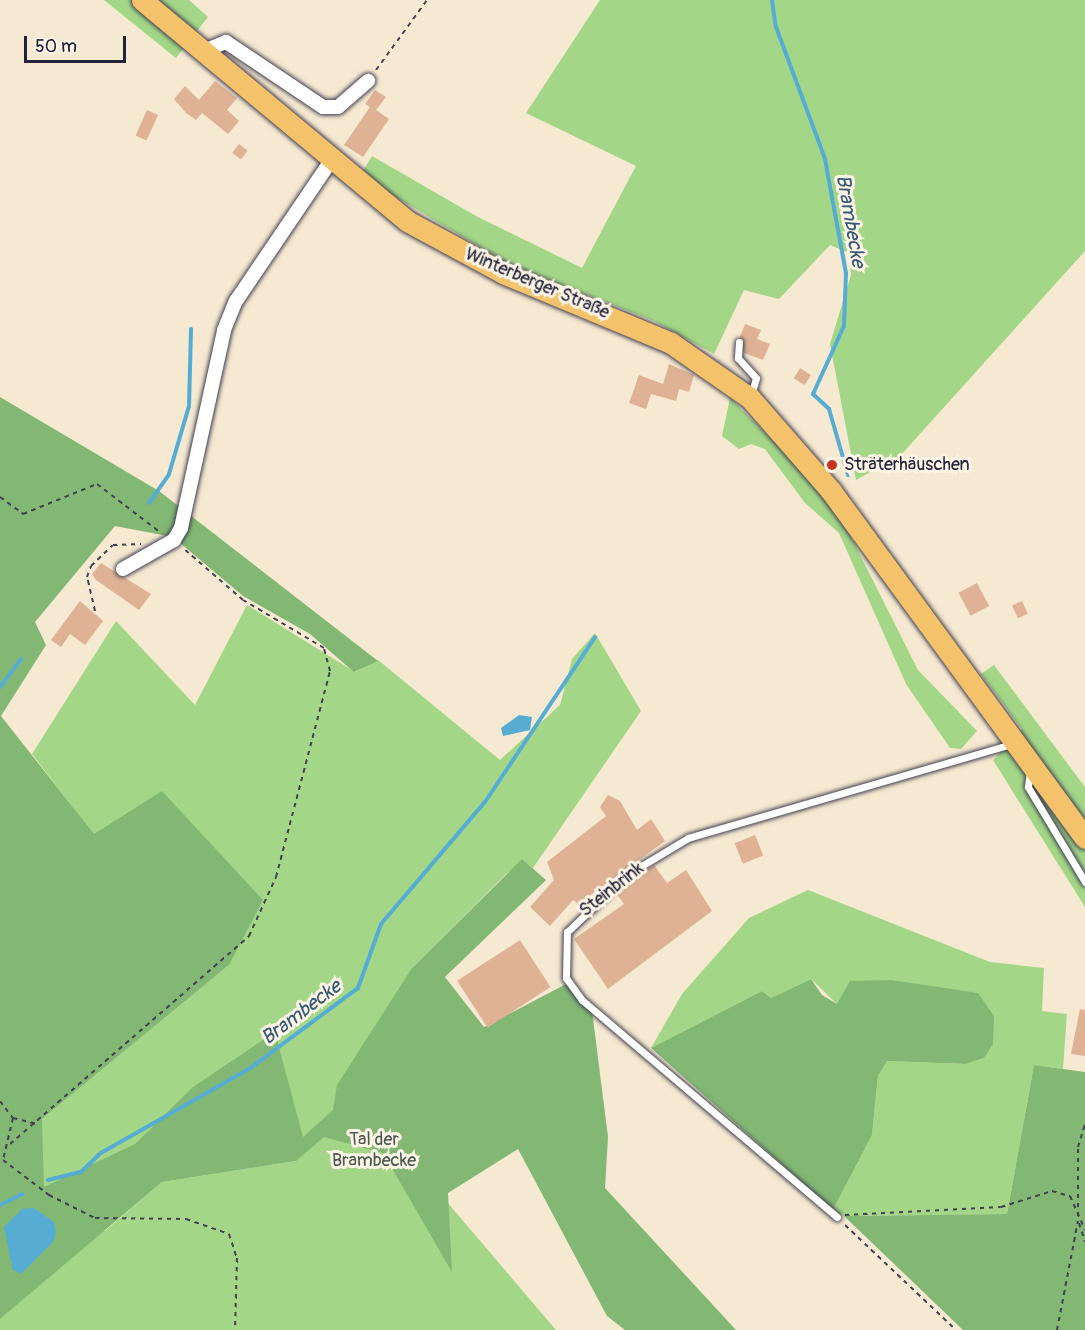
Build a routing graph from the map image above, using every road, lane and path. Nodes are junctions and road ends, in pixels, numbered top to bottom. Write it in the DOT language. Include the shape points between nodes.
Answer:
graph roads {
  1 [pos="142,0"];
  2 [pos="427,0"];
  3 [pos="202,52"];
  4 [pos="368,81"];
  5 [pos="330,162"];
  6 [pos="739,342"];
  7 [pos="750,398"];
  8 [pos="0,497"];
  9 [pos="174,540"];
  10 [pos="123,569"];
  11 [pos="1016,743"];
  12 [pos="1033,767"];
  13 [pos="1085,838"];
  14 [pos="1085,882"];
  15 [pos="0,1101"];
  16 [pos="13,1118"];
  17 [pos="37,1124"];
  18 [pos="1085,1124"];
  19 [pos="10,1144"];
  20 [pos="837,1217"];
  21 [pos="1078,1220"];
  22 [pos="1085,1230"];
  23 [pos="1085,1242"];
  24 [pos="235,1330"];
  25 [pos="956,1330"];
  26 [pos="1057,1330"];
  1 -- 3 [label="main road, Winterberger Straße"];
  2 -- 4 [label="path"];
  3 -- 4 [label="street" via="226,42 322,107 338,107"];
  3 -- 5 [label="main road, Winterberger Straße"];
  5 -- 7 [label="main road, Winterberger Straße" via="429,235 503,273 637,326 694,356"];
  5 -- 9 [label="street" via="236,301 224,330 186,515"];
  6 -- 7 [label="lane" via="738,358 756,378"];
  7 -- 11 [label="main road, Winterberger Straße" via="780,429"];
  8 -- 9 [label="path" via="22,514 97,484"];
  9 -- 10 [label="street"];
  9 -- 17 [label="path" via="243,600 324,648 330,671 276,877 249,936"];
  11 -- 12 [label="main road"];
  11 -- 20 [label="lane, Steinbrink" via="688,838 628,874 567,932 566,978 582,1000"];
  12 -- 13 [label="main road"];
  12 -- 14 [label="lane" via="1028,787"];
  15 -- 16 [label="path"];
  16 -- 17 [label="path"];
  16 -- 19 [label="path"];
  17 -- 19 [label="path"];
  18 -- 21 [label="path" via="1078,1147"];
  19 -- 24 [label="path" via="3,1160 21,1179 95,1218 186,1219 229,1234 237,1258"];
  20 -- 21 [label="path" via="1001,1207 1052,1191 1070,1196"];
  20 -- 25 [label="path"];
  21 -- 22 [label="path"];
  21 -- 23 [label="path"];
  21 -- 26 [label="path"];
}
